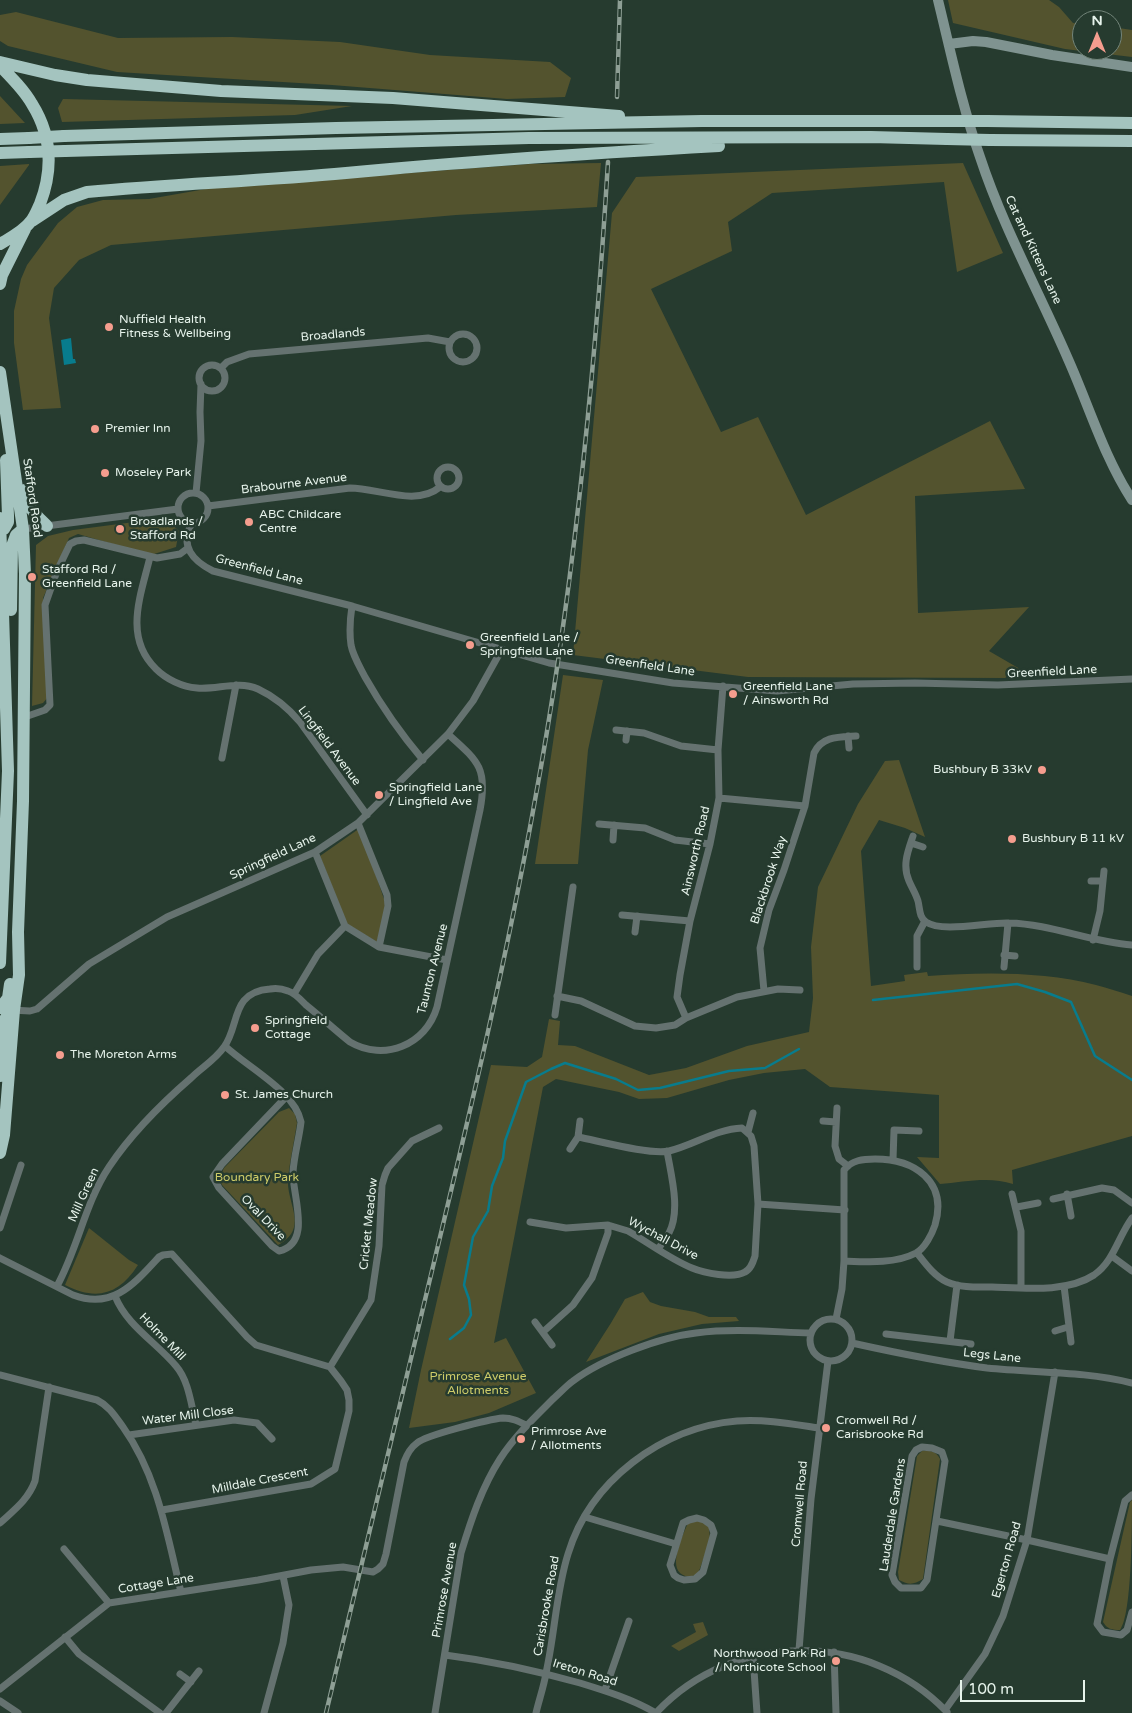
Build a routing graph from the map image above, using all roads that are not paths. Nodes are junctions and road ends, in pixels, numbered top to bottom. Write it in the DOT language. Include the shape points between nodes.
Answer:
graph roads {
  1 [pos="938,0"];
  2 [pos="949,44"];
  3 [pos="0,62"];
  4 [pos="0,66"];
  5 [pos="1132,67"];
  6 [pos="702,121"];
  7 [pos="1132,123"];
  8 [pos="871,137"];
  9 [pos="0,139"];
  10 [pos="1132,142"];
  11 [pos="0,153"];
  12 [pos="29,224"];
  13 [pos="0,244"];
  14 [pos="0,284"];
  15 [pos="450,342"];
  16 [pos="221,368"];
  17 [pos="0,372"];
  18 [pos="201,384"];
  19 [pos="214,390"];
  20 [pos="201,402"];
  21 [pos="8,428"];
  22 [pos="440,487"];
  23 [pos="196,493"];
  24 [pos="1132,500"];
  25 [pos="208,506"];
  26 [pos="178,509"];
  27 [pos="0,518"];
  28 [pos="192,523"];
  29 [pos="47,526"];
  30 [pos="23,529"];
  31 [pos="0,532"];
  32 [pos="188,548"];
  33 [pos="150,557"];
  34 [pos="352,606"];
  35 [pos="4,640"];
  36 [pos="502,649"];
  37 [pos="1132,679"];
  38 [pos="236,685"];
  39 [pos="723,686"];
  40 [pos="22,718"];
  41 [pos="616,730"];
  42 [pos="627,731"];
  43 [pos="448,734"];
  44 [pos="626,740"];
  45 [pos="849,748"];
  46 [pos="718,750"];
  47 [pos="222,758"];
  48 [pos="423,760"];
  49 [pos="719,798"];
  50 [pos="805,806"];
  51 [pos="366,815"];
  52 [pos="358,823"];
  53 [pos="599,824"];
  54 [pos="614,825"];
  55 [pos="613,840"];
  56 [pos="710,844"];
  57 [pos="923,847"];
  58 [pos="315,852"];
  59 [pos="1104,871"];
  60 [pos="1091,881"];
  61 [pos="1103,882"];
  62 [pos="573,887"];
  63 [pos="622,915"];
  64 [pos="637,916"];
  65 [pos="690,922"];
  66 [pos="925,922"];
  67 [pos="1008,923"];
  68 [pos="345,926"];
  69 [pos="18,932"];
  70 [pos="635,932"];
  71 [pos="1093,940"];
  72 [pos="1132,945"];
  73 [pos="379,947"];
  74 [pos="1004,955"];
  75 [pos="1015,956"];
  76 [pos="447,960"];
  77 [pos="0,963"];
  78 [pos="917,967"];
  79 [pos="1004,967"];
  80 [pos="800,990"];
  81 [pos="764,991"];
  82 [pos="294,994"];
  83 [pos="557,996"];
  84 [pos="0,1009"];
  85 [pos="14,1010"];
  86 [pos="554,1016"];
  87 [pos="686,1018"];
  88 [pos="225,1046"];
  89 [pos="0,1076"];
  90 [pos="286,1097"];
  91 [pos="166,1101"];
  92 [pos="837,1108"];
  93 [pos="753,1113"];
  94 [pos="580,1120"];
  95 [pos="823,1121"];
  96 [pos="836,1122"];
  97 [pos="439,1128"];
  98 [pos="919,1131"];
  99 [pos="748,1132"];
  100 [pos="578,1137"];
  101 [pos="570,1148"];
  102 [pos="667,1152"];
  103 [pos="0,1153"];
  104 [pos="893,1160"];
  105 [pos="21,1165"];
  106 [pos="849,1165"];
  107 [pos="1012,1194"];
  108 [pos="1067,1194"];
  109 [pos="1053,1199"];
  110 [pos="1038,1203"];
  111 [pos="1132,1203"];
  112 [pos="758,1204"];
  113 [pos="1017,1207"];
  114 [pos="845,1210"];
  115 [pos="1071,1216"];
  116 [pos="1132,1218"];
  117 [pos="530,1222"];
  118 [pos="608,1225"];
  119 [pos="0,1228"];
  120 [pos="658,1249"];
  121 [pos="916,1253"];
  122 [pos="1113,1257"];
  123 [pos="0,1258"];
  124 [pos="844,1261"];
  125 [pos="1132,1271"];
  126 [pos="956,1285"];
  127 [pos="57,1286"];
  128 [pos="1064,1286"];
  129 [pos="1021,1288"];
  130 [pos="115,1296"];
  131 [pos="836,1319"];
  132 [pos="535,1322"];
  133 [pos="1068,1327"];
  134 [pos="1055,1331"];
  135 [pos="543,1332"];
  136 [pos="810,1333"];
  137 [pos="886,1334"];
  138 [pos="950,1341"];
  139 [pos="1071,1342"];
  140 [pos="852,1343"];
  141 [pos="552,1344"];
  142 [pos="970,1344"];
  143 [pos="828,1361"];
  144 [pos="330,1367"];
  145 [pos="1055,1372"];
  146 [pos="0,1375"];
  147 [pos="1132,1383"];
  148 [pos="49,1387"];
  149 [pos="196,1424"];
  150 [pos="526,1425"];
  151 [pos="820,1428"];
  152 [pos="129,1435"];
  153 [pos="272,1439"];
  154 [pos="1132,1495"];
  155 [pos="162,1510"];
  156 [pos="585,1516"];
  157 [pos="937,1521"];
  158 [pos="0,1523"];
  159 [pos="1027,1540"];
  160 [pos="676,1544"];
  161 [pos="64,1549"];
  162 [pos="1110,1559"];
  163 [pos="283,1576"];
  164 [pos="181,1592"];
  165 [pos="109,1603"];
  166 [pos="1132,1612"];
  167 [pos="629,1621"];
  168 [pos="64,1637"];
  169 [pos="799,1650"];
  170 [pos="834,1652"];
  171 [pos="445,1655"];
  172 [pos="753,1656"];
  173 [pos="199,1671"];
  174 [pos="546,1673"];
  175 [pos="180,1674"];
  176 [pos="191,1682"];
  177 [pos="0,1689"];
  178 [pos="604,1690"];
  179 [pos="0,1701"];
  180 [pos="947,1711"];
  181 [pos="18,1713"];
  182 [pos="160,1713"];
  183 [pos="166,1713"];
  184 [pos="264,1713"];
  185 [pos="435,1713"];
  186 [pos="536,1713"];
  187 [pos="656,1713"];
  188 [pos="757,1713"];
  189 [pos="836,1713"];
  1 -- 2 [label="street, Cat and Kittens Lane"];
  2 -- 5 [label="street" via="986,42"];
  2 -- 24 [label="street, Cat and Kittens Lane" via="994,196 1107,451"];
  3 -- 6 [label="highway" via="55,75 106,82 221,91 393,98"];
  4 -- 12 [label="highway" via="34,106 49,144 46,184"];
  6 -- 7 [label="highway, bridge"];
  6 -- 9 [label="highway, bridge"];
  8 -- 10 [label="highway, bridge"];
  8 -- 11 [label="highway, bridge" via="530,138"];
  8 -- 12 [label="highway" via="517,158 87,192 64,200"];
  12 -- 13 [label="highway"];
  12 -- 14 [label="highway" via="2,274"];
  15 -- 15 [label="street" via="456,336 468,335 477,344 476,352 471,359 458,361 451,356"];
  15 -- 16 [label="street, Broadlands" via="428,338 249,354 227,362"];
  16 -- 18 [label="street" via="214,365 206,367 200,376"];
  16 -- 19 [label="street" via="224,383"];
  17 -- 21 [label="highway, Stafford Road"];
  18 -- 19 [label="street"];
  18 -- 20 [label="street"];
  19 -- 20 [label="street"];
  20 -- 23 [label="street"];
  21 -- 29 [label="highway" via="27,502"];
  21 -- 30 [label="highway, Stafford Road"];
  21 -- 31 [label="highway" via="8,522"];
  22 -- 25 [label="street, Brabourne Avenue" via="421,496 350,488"];
  23 -- 25 [label="street" via="204,497"];
  23 -- 26 [label="street" via="183,497"];
  25 -- 28 [label="street" via="204,518"];
  26 -- 28 [label="street" via="184,520"];
  26 -- 29 [label="street"];
  27 -- 31 [label="highway"];
  28 -- 32 [label="street" via="188,529"];
  29 -- 30 [label="street"];
  30 -- 31 [label="highway"];
  30 -- 35 [label="highway" via="16,535 12,546 11,609"];
  30 -- 40 [label="highway, Stafford Road"];
  31 -- 35 [label="highway"];
  32 -- 33 [label="street" via="180,554"];
  32 -- 34 [label="street, Greenfield Lane" via="194,559 213,571"];
  33 -- 38 [label="street, Lingfield Avenue" via="136,615 138,639 144,655 163,676 179,684 197,688"];
  33 -- 40 [label="street" via="84,540 70,544 44,605 50,705"];
  34 -- 36 [label="street, Greenfield Lane"];
  34 -- 48 [label="street" via="349,626 358,663 397,728"];
  35 -- 77 [label="highway" via="8,780"];
  36 -- 39 [label="street, Greenfield Lane" via="560,665 673,683"];
  36 -- 43 [label="street, Springfield Lane" via="474,701"];
  37 -- 39 [label="street, Greenfield Lane" via="998,685 853,684 777,691"];
  38 -- 47 [label="street"];
  38 -- 51 [label="street, Lingfield Avenue" via="258,689 291,712"];
  39 -- 46 [label="street, Ainsworth Road"];
  40 -- 69 [label="highway, Stafford Road" via="23,801"];
  41 -- 42 [label="street"];
  42 -- 44 [label="street"];
  42 -- 46 [label="street" via="644,733 681,746"];
  43 -- 48 [label="street, Springfield Lane"];
  43 -- 76 [label="street, Taunton Avenue" via="472,757 483,779 480,810"];
  45 -- 50 [label="street, Blackbrook Way" via="852,736 832,738 817,746 811,761"];
  46 -- 49 [label="street, Ainsworth Road"];
  48 -- 51 [label="street, Springfield Lane"];
  49 -- 50 [label="street"];
  49 -- 56 [label="street, Ainsworth Road"];
  50 -- 81 [label="street, Blackbrook Way" via="769,910 760,948"];
  51 -- 52 [label="street, Springfield Lane"];
  52 -- 58 [label="street, Springfield Lane"];
  52 -- 73 [label="street" via="387,895 388,906"];
  53 -- 54 [label="street"];
  54 -- 55 [label="street"];
  54 -- 56 [label="street" via="645,828 675,840"];
  56 -- 65 [label="street, Ainsworth Road"];
  57 -- 66 [label="street" via="912,839 906,854 906,873"];
  58 -- 68 [label="street"];
  58 -- 85 [label="street, Springfield Lane" via="167,917 89,964 37,1009"];
  59 -- 61 [label="street"];
  60 -- 61 [label="street"];
  61 -- 71 [label="street"];
  62 -- 83 [label="street"];
  63 -- 64 [label="street"];
  64 -- 65 [label="street"];
  64 -- 70 [label="street"];
  65 -- 87 [label="street, Ainsworth Road" via="677,998"];
  66 -- 67 [label="street" via="954,927"];
  66 -- 78 [label="street" via="917,936"];
  67 -- 71 [label="street" via="1050,928"];
  67 -- 74 [label="street"];
  68 -- 73 [label="street"];
  68 -- 82 [label="street" via="318,954"];
  69 -- 84 [label="highway" via="12,952 9,993"];
  69 -- 85 [label="highway, Stafford Road"];
  71 -- 72 [label="street"];
  73 -- 76 [label="street"];
  74 -- 75 [label="street"];
  74 -- 79 [label="street"];
  76 -- 82 [label="street, Taunton Avenue" via="430,1025 414,1041 393,1050 359,1048"];
  80 -- 81 [label="street"];
  81 -- 87 [label="street" via="737,997"];
  82 -- 88 [label="street, Taunton Avenue" via="273,988 248,997 235,1016"];
  83 -- 86 [label="street"];
  83 -- 87 [label="street" via="581,1001 636,1026 656,1028 674,1025"];
  84 -- 85 [label="street, Springfield Lane"];
  85 -- 89 [label="highway" via="4,1023"];
  85 -- 103 [label="highway, Stafford Road"];
  88 -- 90 [label="street, Oval Drive"];
  88 -- 91 [label="street, Taunton Avenue" via="215,1059"];
  90 -- 90 [label="street, Oval Drive" via="301,1122 293,1171 299,1220 290,1246 278,1252 219,1188 213,1177"];
  91 -- 127 [label="street, Mill Green" via="137,1130 108,1169"];
  92 -- 96 [label="street"];
  93 -- 99 [label="street"];
  94 -- 100 [label="street"];
  95 -- 96 [label="street"];
  96 -- 106 [label="street" via="835,1146 839,1159"];
  97 -- 144 [label="street, Cricket Meadow" via="412,1141 388,1168 382,1185 379,1246 371,1300"];
  98 -- 104 [label="street" via="894,1130"];
  99 -- 102 [label="street" via="742,1128 729,1129"];
  99 -- 112 [label="street, Wychall Drive" via="754,1146"];
  100 -- 101 [label="street"];
  100 -- 102 [label="street"];
  102 -- 120 [label="street" via="674,1192 674,1218 670,1232"];
  104 -- 106 [label="street" via="858,1160"];
  104 -- 121 [label="street" via="920,1172 936,1191 938,1210 932,1234"];
  105 -- 119 [label="street"];
  106 -- 114 [label="street" via="844,1170"];
  107 -- 113 [label="street"];
  108 -- 109 [label="street"];
  108 -- 111 [label="street" via="1102,1188 1114,1190"];
  108 -- 115 [label="street"];
  110 -- 113 [label="street"];
  112 -- 114 [label="street"];
  112 -- 120 [label="street, Wychall Drive" via="755,1256 746,1272 729,1275 703,1272"];
  113 -- 129 [label="street" via="1021,1231"];
  114 -- 124 [label="street"];
  116 -- 122 [label="street"];
  117 -- 118 [label="street, Wychall Drive" via="566,1228"];
  118 -- 120 [label="street, Wychall Drive" via="628,1231"];
  118 -- 135 [label="street" via="592,1278 573,1305"];
  121 -- 124 [label="street" via="881,1262"];
  121 -- 126 [label="street" via="934,1273"];
  122 -- 125 [label="street"];
  122 -- 128 [label="street" via="1094,1275"];
  123 -- 127 [label="street"];
  124 -- 131 [label="street"];
  126 -- 129 [label="street"];
  126 -- 138 [label="street"];
  127 -- 130 [label="street" via="83,1298"];
  128 -- 129 [label="street"];
  128 -- 133 [label="street"];
  130 -- 144 [label="street" via="126,1290 159,1257 175,1256 256,1345"];
  130 -- 149 [label="street, Holme Mill" via="119,1307 134,1325 177,1367 188,1389"];
  131 -- 136 [label="street" via="820,1321"];
  131 -- 140 [label="street" via="847,1326"];
  132 -- 135 [label="street"];
  133 -- 134 [label="street"];
  133 -- 139 [label="street"];
  135 -- 141 [label="street"];
  136 -- 143 [label="street" via="810,1348 820,1359"];
  136 -- 150 [label="street, Primrose Avenue" via="696,1332 647,1345 612,1359 573,1381"];
  137 -- 138 [label="street"];
  138 -- 142 [label="street"];
  140 -- 143 [label="street" via="843,1357"];
  140 -- 145 [label="street, Legs Lane" via="938,1361"];
  143 -- 151 [label="street, Cromwell Road"];
  144 -- 155 [label="street, Milldale Crescent" via="347,1390 349,1400 335,1469 311,1484"];
  145 -- 147 [label="street, Legs Lane"];
  145 -- 159 [label="street, Egerton Road"];
  146 -- 148 [label="street"];
  148 -- 152 [label="street" via="105,1404"];
  148 -- 158 [label="street" via="35,1481 25,1500"];
  149 -- 152 [label="street, Water Mill Close"];
  149 -- 153 [label="street, Water Mill Close" via="234,1420 257,1423"];
  150 -- 163 [label="street, Cottage Lane" via="510,1419 495,1419 427,1437 415,1444 404,1462 383,1564 378,1569 373,1572 343,1567"];
  150 -- 171 [label="street, Primrose Avenue" via="500,1459 472,1516 461,1553"];
  151 -- 156 [label="street, Carisbrooke Road" via="784,1422 736,1421 676,1436 627,1466 605,1488"];
  151 -- 169 [label="street, Cromwell Road"];
  152 -- 155 [label="street" via="148,1470"];
  154 -- 162 [label="street" via="1125,1501"];
  155 -- 164 [label="street"];
  156 -- 160 [label="street"];
  156 -- 174 [label="street, Carisbrooke Road" via="562,1572"];
  157 -- 157 [label="street, Lauderdale Gardens" via="945,1461 942,1452 922,1447 912,1456 892,1575 901,1588 921,1588 927,1580"];
  157 -- 159 [label="street"];
  159 -- 162 [label="street"];
  159 -- 180 [label="street, Egerton Road" via="1003,1616 985,1654"];
  160 -- 160 [label="street" via="683,1523 688,1520 697,1518 711,1525 714,1533 700,1577 684,1580 674,1575 670,1565"];
  161 -- 165 [label="street"];
  162 -- 166 [label="street" via="1097,1624 1103,1632 1121,1634 1127,1630"];
  163 -- 164 [label="street, Cottage Lane"];
  163 -- 184 [label="street" via="289,1605 283,1643"];
  164 -- 165 [label="street, Cottage Lane"];
  165 -- 168 [label="street, Cottage Lane"];
  167 -- 178 [label="street"];
  168 -- 177 [label="street, Cottage Lane"];
  168 -- 182 [label="street" via="80,1654"];
  169 -- 170 [label="street"];
  169 -- 172 [label="street"];
  170 -- 180 [label="street" via="892,1670"];
  170 -- 189 [label="street"];
  171 -- 174 [label="street, Ireton Road"];
  171 -- 185 [label="street, Primrose Avenue"];
  172 -- 187 [label="street" via="712,1670 676,1694"];
  172 -- 188 [label="street"];
  173 -- 176 [label="street"];
  174 -- 178 [label="street, Ireton Road"];
  174 -- 186 [label="street, Carisbrooke Road"];
  175 -- 176 [label="street"];
  176 -- 183 [label="street"];
  178 -- 187 [label="street, Ireton Road"];
  179 -- 181 [label="street"];
}
